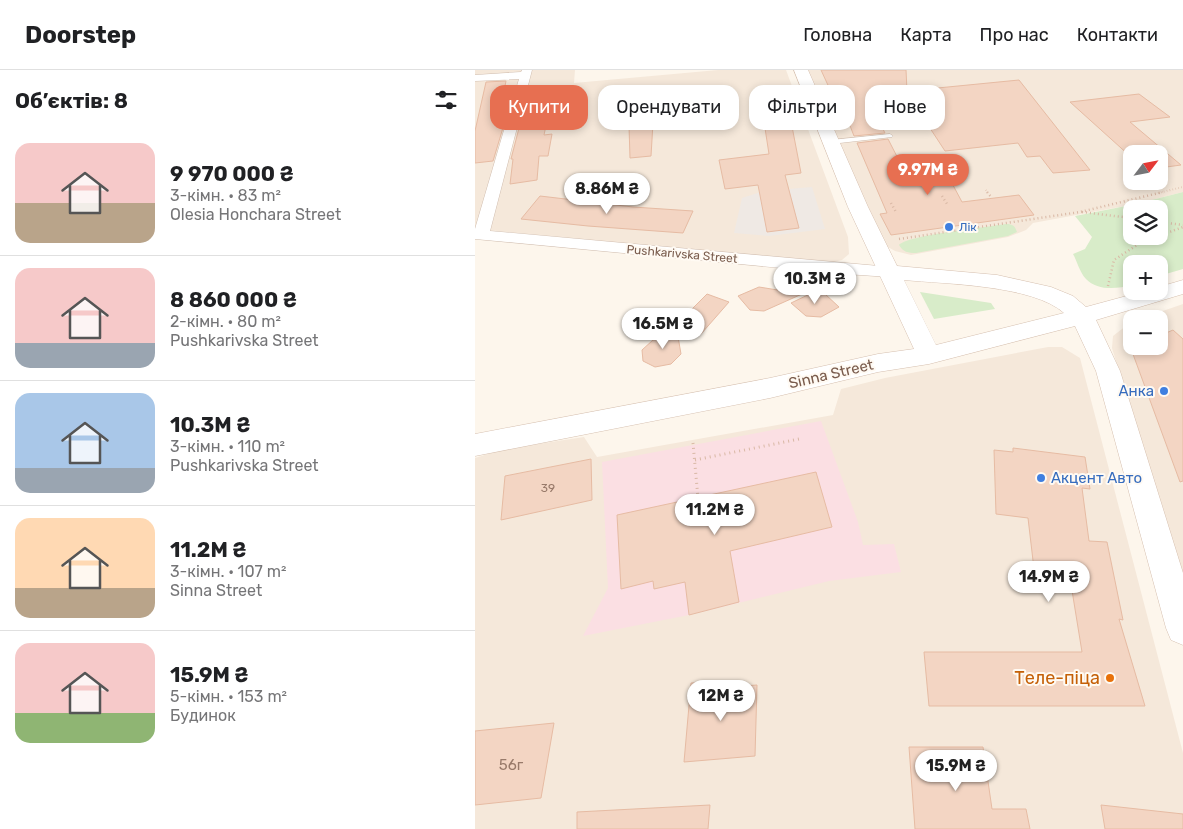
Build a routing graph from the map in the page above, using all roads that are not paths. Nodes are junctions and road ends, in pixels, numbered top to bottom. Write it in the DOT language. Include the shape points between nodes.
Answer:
graph roads {
  1 [pos="801,70"];
  2 [pos="526,72"];
  3 [pos="475,78"];
  4 [pos="891,136"];
  5 [pos="831,142"];
  6 [pos="478,235"];
  7 [pos="890,272"];
  8 [pos="1183,288"];
  9 [pos="1082,316"];
  10 [pos="929,355"];
  11 [pos="475,445"];
  12 [pos="1181,612"];
  1 -- 5 [label="main road"];
  2 -- 3 [label="street"];
  2 -- 6 [label="street"];
  4 -- 5 [label="lane"];
  5 -- 7 [label="main road"];
  6 -- 7 [label="street, Pushkarivska Street"];
  7 -- 9 [label="main road" via="997,282 1051,294"];
  7 -- 10 [label="main road"];
  8 -- 9 [label="main road, Sinna Street"];
  9 -- 10 [label="main road, Sinna Street"];
  9 -- 12 [label="main road" via="1108,371"];
  10 -- 11 [label="main road, Sinna Street"];
}
